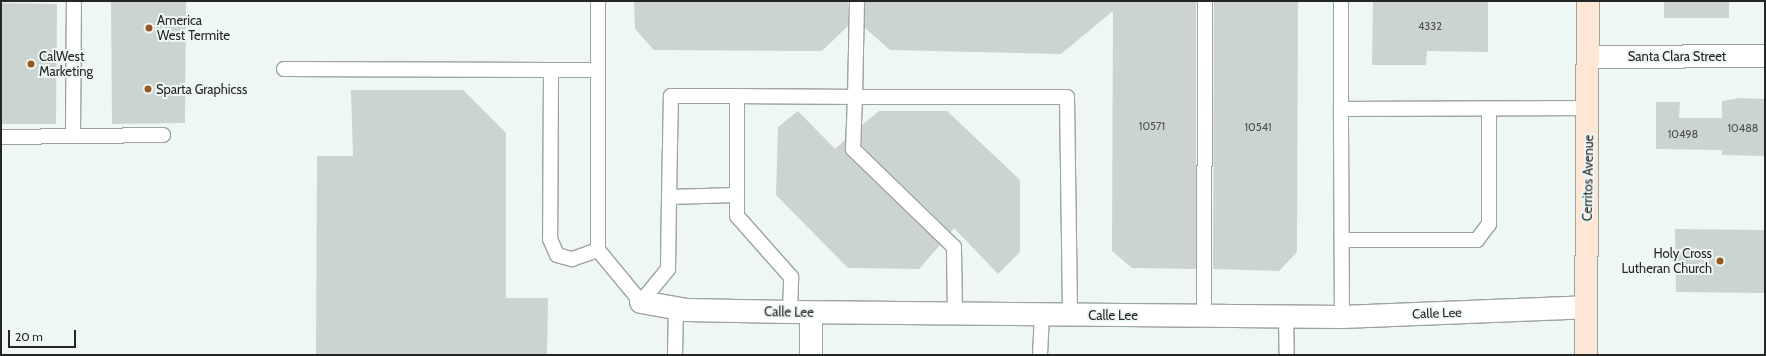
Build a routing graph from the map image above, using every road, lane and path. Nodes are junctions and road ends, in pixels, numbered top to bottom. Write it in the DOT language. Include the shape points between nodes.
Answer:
graph roads {
  1 [pos="74,1"];
  2 [pos="598,1"];
  3 [pos="857,1"];
  4 [pos="1205,1"];
  5 [pos="1341,1"];
  6 [pos="1588,1"];
  7 [pos="1765,56"];
  8 [pos="1589,57"];
  9 [pos="284,69"];
  10 [pos="551,70"];
  11 [pos="598,70"];
  12 [pos="737,96"];
  13 [pos="855,97"];
  14 [pos="1589,108"];
  15 [pos="1341,109"];
  16 [pos="1489,109"];
  17 [pos="163,135"];
  18 [pos="73,136"];
  19 [pos="1,137"];
  20 [pos="737,195"];
  21 [pos="669,197"];
  22 [pos="1342,240"];
  23 [pos="598,250"];
  24 [pos="641,302"];
  25 [pos="1586,307"];
  26 [pos="676,308"];
  27 [pos="790,312"];
  28 [pos="811,313"];
  29 [pos="955,314"];
  30 [pos="1042,314"];
  31 [pos="1070,315"];
  32 [pos="1204,316"];
  33 [pos="1286,316"];
  34 [pos="1342,316"];
  35 [pos="675,355"];
  36 [pos="811,355"];
  37 [pos="1040,355"];
  38 [pos="1287,355"];
  39 [pos="1586,355"];
  1 -- 18 [label="lane"];
  2 -- 11 [label="lane"];
  3 -- 13 [label="lane"];
  4 -- 32 [label="lane"];
  5 -- 15 [label="lane"];
  6 -- 8 [label="main road, Cerritos Avenue"];
  7 -- 8 [label="street, Santa Clara Street"];
  8 -- 14 [label="main road, Cerritos Avenue"];
  9 -- 10 [label="lane"];
  10 -- 11 [label="lane"];
  10 -- 23 [label="lane" via="550,239 557,255 572,259"];
  11 -- 23 [label="lane"];
  12 -- 13 [label="lane"];
  12 -- 20 [label="lane"];
  12 -- 21 [label="lane" via="671,96"];
  13 -- 29 [label="lane" via="853,149 954,247"];
  13 -- 31 [label="lane" via="1067,97"];
  14 -- 16 [label="lane"];
  14 -- 25 [label="main road, Cerritos Avenue"];
  15 -- 16 [label="lane"];
  15 -- 22 [label="lane"];
  16 -- 22 [label="lane" via="1489,224 1477,240"];
  17 -- 18 [label="lane"];
  18 -- 19 [label="lane"];
  20 -- 21 [label="lane"];
  20 -- 27 [label="lane" via="737,216 791,277"];
  21 -- 24 [label="lane" via="668,269"];
  22 -- 34 [label="lane"];
  23 -- 24 [label="lane"];
  24 -- 26 [label="street, Calle Lee"];
  25 -- 34 [label="street, Calle Lee"];
  25 -- 39 [label="main road, Cerritos Avenue"];
  26 -- 27 [label="street, Calle Lee"];
  26 -- 35 [label="lane"];
  27 -- 28 [label="street, Calle Lee"];
  28 -- 29 [label="street, Calle Lee"];
  28 -- 36 [label="street"];
  29 -- 30 [label="street, Calle Lee"];
  30 -- 31 [label="street, Calle Lee"];
  30 -- 37 [label="lane"];
  31 -- 32 [label="street, Calle Lee"];
  32 -- 33 [label="street, Calle Lee"];
  33 -- 34 [label="street, Calle Lee"];
  33 -- 38 [label="lane"];
}
